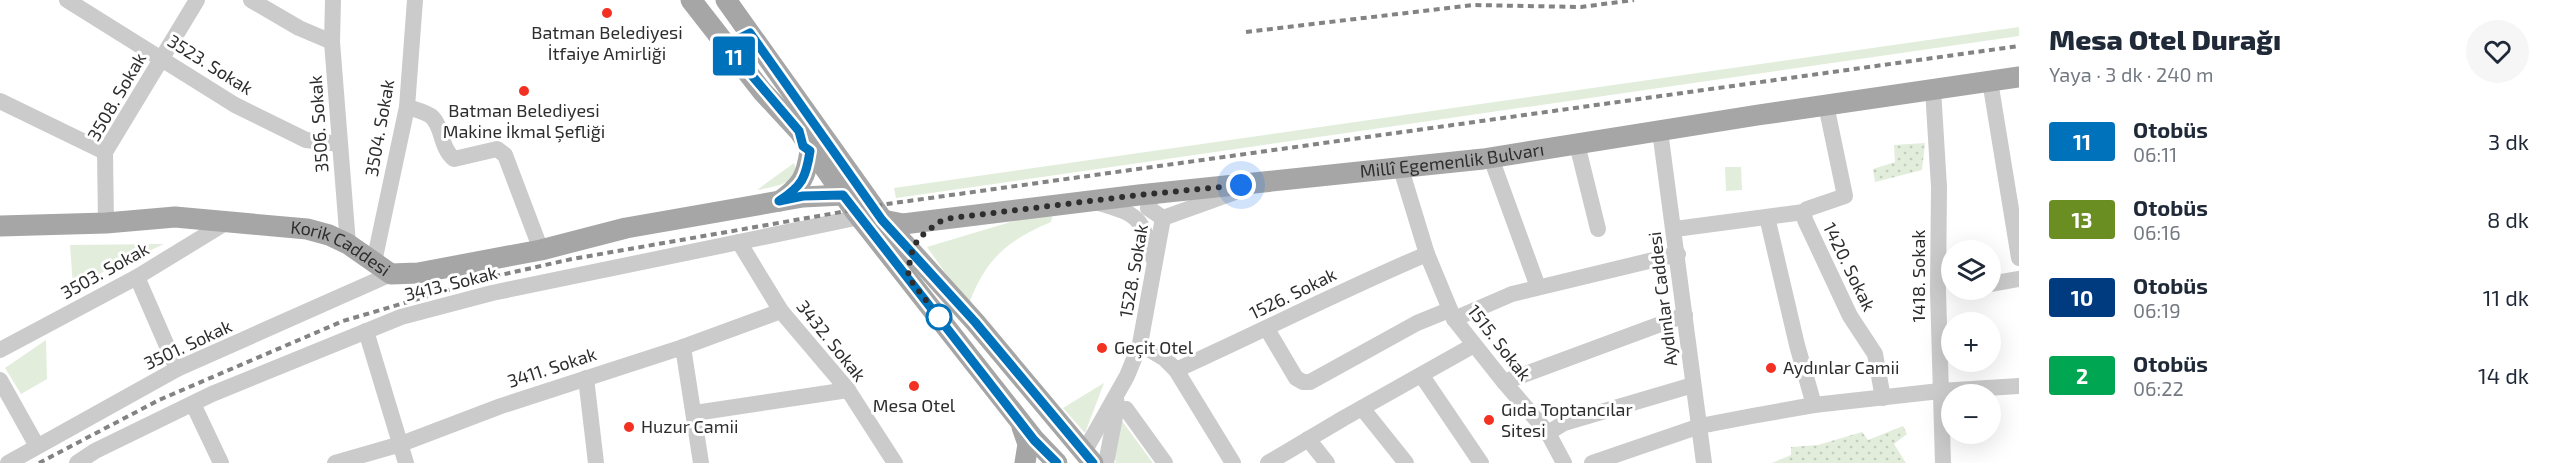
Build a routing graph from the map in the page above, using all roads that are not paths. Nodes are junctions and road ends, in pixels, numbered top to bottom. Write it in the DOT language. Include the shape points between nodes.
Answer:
graph roads {
  1 [pos="67,0"];
  2 [pos="197,0"];
  3 [pos="251,0"];
  4 [pos="333,0"];
  5 [pos="416,0"];
  6 [pos="692,0"];
  7 [pos="726,0"];
  8 [pos="332,42"];
  9 [pos="162,58"];
  10 [pos="2019,77"];
  11 [pos="1990,81"];
  12 [pos="1933,88"];
  13 [pos="0,101"];
  14 [pos="1826,105"];
  15 [pos="407,106"];
  16 [pos="1660,131"];
  17 [pos="340,144"];
  18 [pos="1577,144"];
  19 [pos="810,151"];
  20 [pos="105,152"];
  21 [pos="1491,158"];
  22 [pos="1401,169"];
  23 [pos="1262,183"];
  24 [pos="1157,193"];
  25 [pos="843,195"];
  26 [pos="779,201"];
  27 [pos="1095,202"];
  28 [pos="1804,212"];
  29 [pos="860,217"];
  30 [pos="1767,217"];
  31 [pos="1163,218"];
  32 [pos="944,219"];
  33 [pos="882,220"];
  34 [pos="2016,220"];
  35 [pos="227,222"];
  36 [pos="106,223"];
  37 [pos="0,226"];
  38 [pos="1598,229"];
  39 [pos="1675,230"];
  40 [pos="1942,240"];
  41 [pos="739,242"];
  42 [pos="348,244"];
  43 [pos="541,250"];
  44 [pos="910,252"];
  45 [pos="1427,254"];
  46 [pos="1678,254"];
  47 [pos="2019,258"];
  48 [pos="374,262"];
  49 [pos="1154,262"];
  50 [pos="392,274"];
  51 [pos="137,277"];
  52 [pos="908,277"];
  53 [pos="2019,279"];
  54 [pos="2001,282"];
  55 [pos="1538,287"];
  56 [pos="1945,300"];
  57 [pos="781,311"];
  58 [pos="1451,315"];
  59 [pos="1686,315"];
  60 [pos="1267,329"];
  61 [pos="366,331"];
  62 [pos="1140,344"];
  63 [pos="1474,345"];
  64 [pos="683,347"];
  65 [pos="0,350"];
  66 [pos="177,369"];
  67 [pos="1176,370"];
  68 [pos="1422,376"];
  69 [pos="586,378"];
  70 [pos="0,380"];
  71 [pos="1504,382"];
  72 [pos="1693,385"];
  73 [pos="2019,386"];
  74 [pos="848,390"];
  75 [pos="1940,391"];
  76 [pos="1115,394"];
  77 [pos="1883,398"];
  78 [pos="193,404"];
  79 [pos="1814,405"];
  80 [pos="1362,408"];
  81 [pos="1126,409"];
  82 [pos="694,413"];
  83 [pos="1022,423"];
  84 [pos="1700,426"];
  85 [pos="1548,433"];
  86 [pos="1308,439"];
  87 [pos="401,444"];
  88 [pos="37,446"];
  89 [pos="1088,457"];
  90 [pos="8,463"];
  91 [pos="77,463"];
  92 [pos="221,463"];
  93 [pos="335,463"];
  94 [pos="406,463"];
  95 [pos="596,463"];
  96 [pos="701,463"];
  97 [pos="895,463"];
  98 [pos="1025,463"];
  99 [pos="1058,463"];
  100 [pos="1064,463"];
  101 [pos="1106,463"];
  102 [pos="1165,463"];
  103 [pos="1233,463"];
  104 [pos="1268,463"];
  105 [pos="1326,463"];
  106 [pos="1406,463"];
  107 [pos="1481,463"];
  108 [pos="1564,463"];
  109 [pos="1592,463"];
  110 [pos="1704,463"];
  111 [pos="1942,463"];
  1 -- 9 [label="street, 3523. Sokak"];
  2 -- 9 [label="street, 3508. Sokak"];
  3 -- 8 [label="street"];
  4 -- 8 [label="street, 3506. Sokak"];
  5 -- 15 [label="street, 3504. Sokak"];
  6 -- 19 [label="main road" via="762,91 799,131"];
  7 -- 33 [label="main road"];
  8 -- 17 [label="street, 3506. Sokak"];
  9 -- 17 [label="street, 3523. Sokak" via="268,122 306,140"];
  9 -- 20 [label="street, 3508. Sokak"];
  10 -- 11 [label="main road, Millî Egemenlik Bulvarı"];
  11 -- 12 [label="main road, Millî Egemenlik Bulvarı"];
  11 -- 34 [label="street"];
  12 -- 14 [label="main road, Millî Egemenlik Bulvarı"];
  12 -- 40 [label="street, 1418. Sokak"];
  13 -- 20 [label="street"];
  14 -- 16 [label="main road, Millî Egemenlik Bulvarı"];
  14 -- 28 [label="street, 1420. Sokak" via="1845,195"];
  15 -- 43 [label="street" via="435,120 446,153 454,159 496,149 505,156"];
  15 -- 48 [label="street, 3504. Sokak"];
  16 -- 18 [label="main road, Millî Egemenlik Bulvarı"];
  16 -- 39 [label="street, Aydınlar Caddesi"];
  17 -- 42 [label="street, 3506. Sokak"];
  18 -- 21 [label="main road, Millî Egemenlik Bulvarı"];
  18 -- 38 [label="street"];
  19 -- 25 [label="main road"];
  19 -- 26 [label="main road" via="801,182"];
  20 -- 36 [label="street, 3508. Sokak"];
  21 -- 22 [label="main road, Millî Egemenlik Bulvarı"];
  21 -- 55 [label="street"];
  22 -- 23 [label="main road, Millî Egemenlik Bulvarı"];
  22 -- 45 [label="street, 1515. Sokak"];
  23 -- 24 [label="main road, Millî Egemenlik Bulvarı"];
  23 -- 31 [label="street, 1528. Sokak"];
  24 -- 27 [label="main road, Millî Egemenlik Bulvarı"];
  24 -- 31 [label="street" via="1148,208"];
  25 -- 26 [label="main road, Korik Caddesi"];
  25 -- 29 [label="main road"];
  26 -- 43 [label="main road, Korik Caddesi" via="626,228"];
  27 -- 32 [label="main road, Millî Egemenlik Bulvarı"];
  27 -- 49 [label="street" via="1139,219"];
  28 -- 30 [label="street"];
  28 -- 77 [label="street, 1420. Sokak" via="1850,316 1875,354"];
  29 -- 41 [label="street, 3413. Sokak"];
  29 -- 52 [label="main road"];
  30 -- 39 [label="street"];
  30 -- 79 [label="street"];
  31 -- 49 [label="street, 1528. Sokak"];
  32 -- 33 [label="main road, Millî Egemenlik Bulvarı" via="903,224"];
  32 -- 44 [label="main road" via="919,237"];
  33 -- 44 [label="main road"];
  34 -- 47 [label="street"];
  35 -- 36 [label="main road, Korik Caddesi" via="175,217"];
  35 -- 42 [label="main road, Korik Caddesi" via="307,230"];
  35 -- 51 [label="street, 3503. Sokak"];
  36 -- 37 [label="main road, Korik Caddesi"];
  39 -- 46 [label="street, Aydınlar Caddesi"];
  41 -- 57 [label="street, 3432. Sokak"];
  41 -- 61 [label="street, 3413. Sokak" via="492,293 401,317"];
  42 -- 48 [label="main road, Korik Caddesi"];
  43 -- 50 [label="main road, Korik Caddesi" via="418,273"];
  44 -- 52 [label="main road"];
  44 -- 89 [label="main road" via="975,322"];
  45 -- 58 [label="street, 1515. Sokak"];
  45 -- 60 [label="street, 1526. Sokak"];
  46 -- 55 [label="street"];
  46 -- 59 [label="street, Aydınlar Caddesi"];
  48 -- 50 [label="main road, Korik Caddesi"];
  49 -- 62 [label="street, 1528. Sokak"];
  50 -- 66 [label="street, 3501. Sokak"];
  51 -- 65 [label="street, 3503. Sokak"];
  51 -- 66 [label="street"];
  52 -- 83 [label="main road"];
  53 -- 54 [label="street"];
  55 -- 58 [label="street"];
  56 -- 75 [label="street, 1418. Sokak"];
  57 -- 64 [label="street, 3411. Sokak"];
  57 -- 74 [label="street, 3432. Sokak"];
  58 -- 60 [label="street" via="1417,323 1310,382 1296,378"];
  58 -- 63 [label="street, 1515. Sokak"];
  59 -- 71 [label="street"];
  59 -- 72 [label="street, Aydınlar Caddesi"];
  60 -- 67 [label="street, 1526. Sokak"];
  61 -- 78 [label="street, 3413. Sokak"];
  61 -- 87 [label="street"];
  62 -- 67 [label="street"];
  62 -- 76 [label="street, 1528. Sokak"];
  63 -- 68 [label="street"];
  63 -- 71 [label="street, 1515. Sokak"];
  64 -- 69 [label="street, 3411. Sokak"];
  64 -- 82 [label="street"];
  66 -- 88 [label="street, 3501. Sokak"];
  67 -- 103 [label="street"];
  68 -- 80 [label="street"];
  68 -- 107 [label="street"];
  69 -- 87 [label="street, 3411. Sokak"];
  69 -- 95 [label="street"];
  70 -- 88 [label="street"];
  71 -- 85 [label="street, 1515. Sokak"];
  72 -- 84 [label="street, Aydınlar Caddesi"];
  72 -- 85 [label="street" via="1564,423"];
  73 -- 75 [label="street"];
  74 -- 82 [label="street"];
  74 -- 97 [label="street, 3432. Sokak"];
  75 -- 77 [label="street"];
  75 -- 111 [label="street, 1418. Sokak"];
  76 -- 89 [label="street, 1528. Sokak"];
  76 -- 101 [label="street" via="1117,407"];
  77 -- 79 [label="street"];
  78 -- 91 [label="street, 3413. Sokak"];
  78 -- 92 [label="street"];
  79 -- 84 [label="street"];
  80 -- 86 [label="street"];
  80 -- 106 [label="street"];
  81 -- 102 [label="street"];
  82 -- 96 [label="street"];
  83 -- 98 [label="main road" via="1028,444"];
  83 -- 99 [label="main road"];
  84 -- 109 [label="street"];
  84 -- 110 [label="street, Aydınlar Caddesi"];
  85 -- 108 [label="street, 1515. Sokak"];
  86 -- 104 [label="street"];
  86 -- 105 [label="street"];
  87 -- 93 [label="street, 3411. Sokak"];
  87 -- 94 [label="street"];
  88 -- 90 [label="street, 3501. Sokak"];
  89 -- 100 [label="main road"];
}
